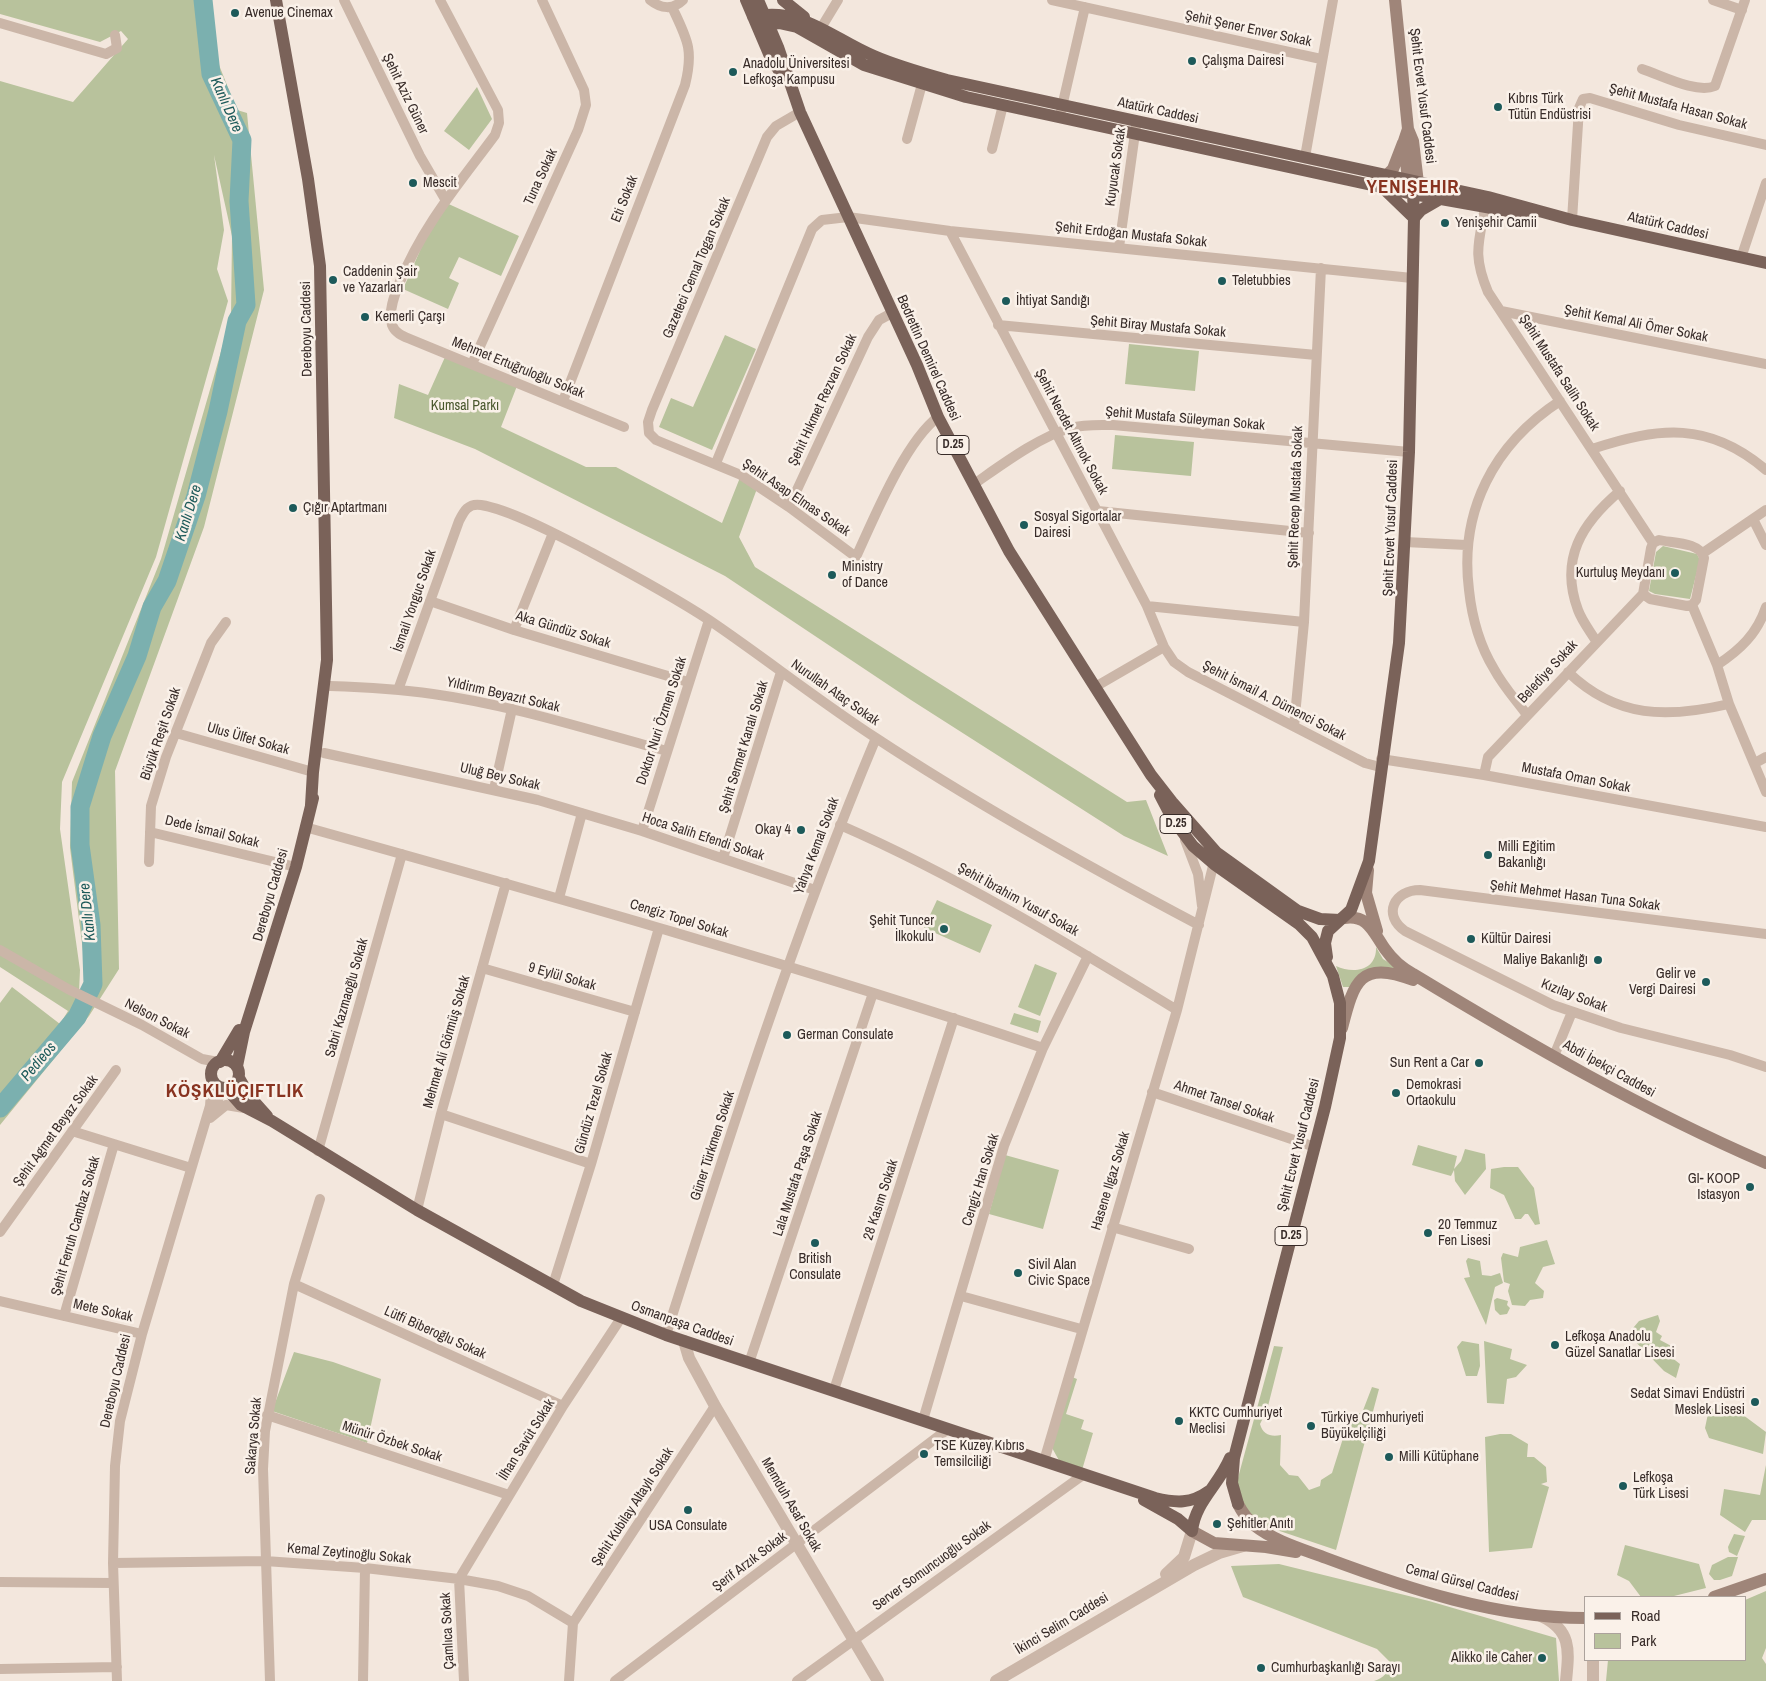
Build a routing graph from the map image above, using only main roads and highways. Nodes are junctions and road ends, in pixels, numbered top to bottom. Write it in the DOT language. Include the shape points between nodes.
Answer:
graph roads {
  1 [pos="276,0"];
  2 [pos="746,0"];
  3 [pos="758,0"];
  4 [pos="783,0"];
  5 [pos="1395,0"];
  6 [pos="761,20"];
  7 [pos="808,21"];
  8 [pos="816,31"];
  9 [pos="778,47"];
  10 [pos="793,95"];
  11 [pos="1061,111"];
  12 [pos="1136,128"];
  13 [pos="1406,135"];
  14 [pos="1415,159"];
  15 [pos="1384,182"];
  16 [pos="1413,186"];
  17 [pos="1443,194"];
  18 [pos="1414,218"];
  19 [pos="1568,219"];
  20 [pos="1766,263"];
  21 [pos="327,660"];
  22 [pos="1151,775"];
  23 [pos="311,805"];
  24 [pos="1215,858"];
  25 [pos="1368,861"];
  26 [pos="1342,919"];
  27 [pos="1379,938"];
  28 [pos="1329,969"];
  29 [pos="258,992"];
  30 [pos="1442,992"];
  31 [pos="1340,1038"];
  32 [pos="219,1062"];
  33 [pos="238,1072"];
  34 [pos="224,1088"];
  35 [pos="272,1121"];
  36 [pos="1766,1163"];
  37 [pos="1239,1432"];
  38 [pos="1113,1485"];
  39 [pos="1209,1492"];
  40 [pos="1238,1504"];
  41 [pos="1192,1531"];
  42 [pos="1335,1561"];
  43 [pos="1766,1579"];
  44 [pos="1717,1596"];
  45 [pos="1584,1618"];
  1 -- 21 [label="main road, Dereboyu Caddesi" via="308,178 320,266"];
  2 -- 6 [label="main road, Bedrettin Demirel Caddesi / D.25"];
  3 -- 6 [label="main road, Bedrettin Demirel Caddesi / D.25"];
  4 -- 7 [label="main road"];
  5 -- 13 [label="main road, Şehit Ecvet Yusuf Caddesi"];
  6 -- 7 [label="main road, Atatürk Caddesi" via="787,15"];
  6 -- 8 [label="main road, Atatürk Caddesi"];
  6 -- 9 [label="main road, Bedrettin Demirel Caddesi / D.25"];
  6 -- 10 [label="main road, Bedrettin Demirel Caddesi / D.25" via="769,54"];
  7 -- 8 [label="main road, Atatürk Caddesi"];
  8 -- 9 [label="main road" via="789,34"];
  8 -- 11 [label="main road, Atatürk Caddesi" via="909,68"];
  8 -- 11 [label="main road, Atatürk Caddesi" via="855,61 922,84 1003,105"];
  9 -- 10 [label="main road, Bedrettin Demirel Caddesi / D.25"];
  10 -- 22 [label="main road, Bedrettin Demirel Caddesi / D.25" via="938,416 1009,551"];
  11 -- 12 [label="main road, Atatürk Caddesi"];
  12 -- 15 [label="main road, Atatürk Caddesi"];
  12 -- 15 [label="main road, Atatürk Caddesi" via="1305,157"];
  13 -- 14 [label="main road, Şehit Ecvet Yusuf Caddesi" via="1413,142"];
  13 -- 15 [label="main road" via="1393,169"];
  13 -- 16 [label="main road"];
  14 -- 16 [label="main road, Şehit Ecvet Yusuf Caddesi"];
  14 -- 17 [label="main road" via="1422,172"];
  15 -- 16 [label="main road, Atatürk Caddesi"];
  15 -- 18 [label="main road"];
  16 -- 17 [label="main road, Atatürk Caddesi"];
  16 -- 18 [label="main road, Şehit Ecvet Yusuf Caddesi"];
  17 -- 18 [label="main road"];
  17 -- 19 [label="main road, Atatürk Caddesi" via="1506,201"];
  17 -- 19 [label="main road, Atatürk Caddesi" via="1485,208"];
  18 -- 25 [label="main road, Şehit Ecvet Yusuf Caddesi" via="1402,622"];
  19 -- 20 [label="main road, Atatürk Caddesi"];
  21 -- 23 [label="main road, Dereboyu Caddesi"];
  21 -- 23 [label="main road, Dereboyu Caddesi" via="330,686 324,753"];
  22 -- 24 [label="main road, Bedrettin Demirel Caddesi / D.25"];
  22 -- 24 [label="main road, Bedrettin Demirel Caddesi / D.25" via="1166,809 1182,833"];
  23 -- 29 [label="main road, Dereboyu Caddesi"];
  24 -- 26 [label="main road, Bedrettin Demirel Caddesi / D.25" via="1298,911 1320,919"];
  24 -- 28 [label="main road, Bedrettin Demirel Caddesi / D.25" via="1300,924 1312,937"];
  25 -- 26 [label="main road, Şehit Ecvet Yusuf Caddesi" via="1357,899"];
  25 -- 27 [label="main road, Şehit Ecvet Yusuf Caddesi" via="1366,894"];
  26 -- 27 [label="main road, Abdi İpekçi Caddesi / D.25" via="1354,917 1364,920"];
  26 -- 28 [label="main road, D.25" via="1332,926 1326,937"];
  27 -- 30 [label="main road, Abdi İpekçi Caddesi / D.25" via="1405,969"];
  28 -- 31 [label="main road, D.25" via="1340,1003"];
  29 -- 32 [label="main road, Dereboyu Caddesi"];
  29 -- 33 [label="main road, Dereboyu Caddesi" via="244,1032"];
  30 -- 31 [label="main road, Abdi İpekçi Caddesi" via="1398,974 1368,975 1358,982 1350,999"];
  30 -- 36 [label="main road, Abdi İpekçi Caddesi / D.25" via="1669,1119"];
  31 -- 37 [label="main road, Şehit Ecvet Yusuf Caddesi / D.25" via="1315,1147"];
  32 -- 33 [label="main road" via="229,1061"];
  32 -- 34 [label="main road" via="211,1076 216,1085"];
  33 -- 34 [label="main road" via="234,1086"];
  33 -- 35 [label="main road, Osmanpaşa Caddesi" via="250,1097"];
  34 -- 35 [label="main road, Osmanpaşa Caddesi" via="250,1110"];
  35 -- 38 [label="main road, Osmanpaşa Caddesi" via="417,1210 581,1300 621,1318"];
  37 -- 39 [label="main road, Şehit Ecvet Yusuf Caddesi" via="1224,1470"];
  37 -- 40 [label="main road, Şehit Ecvet Yusuf Caddesi / D.25" via="1232,1476"];
  38 -- 39 [label="main road, Osmanpaşa Caddesi" via="1176,1502 1197,1499"];
  38 -- 41 [label="main road, Osmanpaşa Caddesi" via="1178,1519"];
  39 -- 41 [label="main road, Şehit Ecvet Yusuf Caddesi" via="1197,1509"];
  40 -- 42 [label="main road, Cemal Gürsel Caddesi / D.25" via="1246,1518 1261,1530"];
  41 -- 42 [label="main road, Cemal Gürsel Caddesi" via="1214,1543 1277,1548"];
  42 -- 45 [label="main road, Cemal Gürsel Caddesi / D.25" via="1439,1595 1501,1610"];
  43 -- 44 [label="main road"];
}
